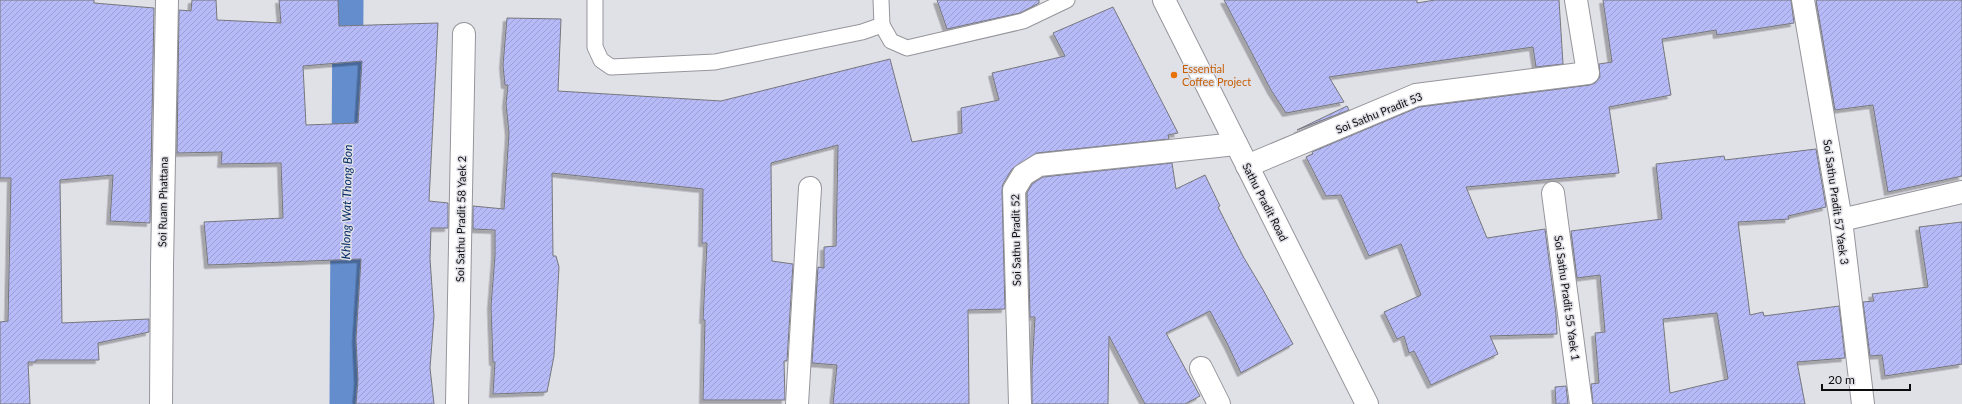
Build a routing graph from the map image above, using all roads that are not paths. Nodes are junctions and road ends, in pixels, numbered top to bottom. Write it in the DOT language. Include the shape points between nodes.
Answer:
graph roads {
  1 [pos="168,0"];
  2 [pos="595,0"];
  3 [pos="881,0"];
  4 [pos="1067,0"];
  5 [pos="1164,0"];
  6 [pos="1576,0"];
  7 [pos="1803,0"];
  8 [pos="882,25"];
  9 [pos="464,34"];
  10 [pos="1236,144"];
  11 [pos="1247,166"];
  12 [pos="810,188"];
  13 [pos="1962,192"];
  14 [pos="1553,193"];
  15 [pos="1841,220"];
  16 [pos="1201,368"];
  17 [pos="161,404"];
  18 [pos="457,404"];
  19 [pos="797,404"];
  20 [pos="1020,404"];
  21 [pos="1220,404"];
  22 [pos="1367,404"];
  23 [pos="1581,404"];
  24 [pos="1863,404"];
  1 -- 17 [label="street, Soi Ruam Phattana"];
  2 -- 8 [label="lane" via="595,47 601,60 611,67 715,62 862,32"];
  3 -- 8 [label="lane"];
  4 -- 8 [label="lane" via="1023,21 907,48 891,41"];
  5 -- 10 [label="street, Sathu Pradit Road"];
  6 -- 11 [label="street, Soi Sathu Pradit 53" via="1588,73 1416,95"];
  7 -- 15 [label="street, Soi Sathu Pradit 57 Yaek 3"];
  9 -- 18 [label="street, Soi Sathu Pradit 58 Yaek 2"];
  10 -- 11 [label="street, Sathu Pradit Road"];
  10 -- 20 [label="street, Soi Sathu Pradit 52" via="1039,165 1023,175 1014,190"];
  11 -- 22 [label="street, Sathu Pradit Road"];
  12 -- 19 [label="street"];
  13 -- 15 [label="street"];
  14 -- 23 [label="street, Soi Sathu Pradit 55 Yaek 1"];
  15 -- 24 [label="street, Soi Sathu Pradit 57 Yaek 3"];
  16 -- 21 [label="street"];
}
